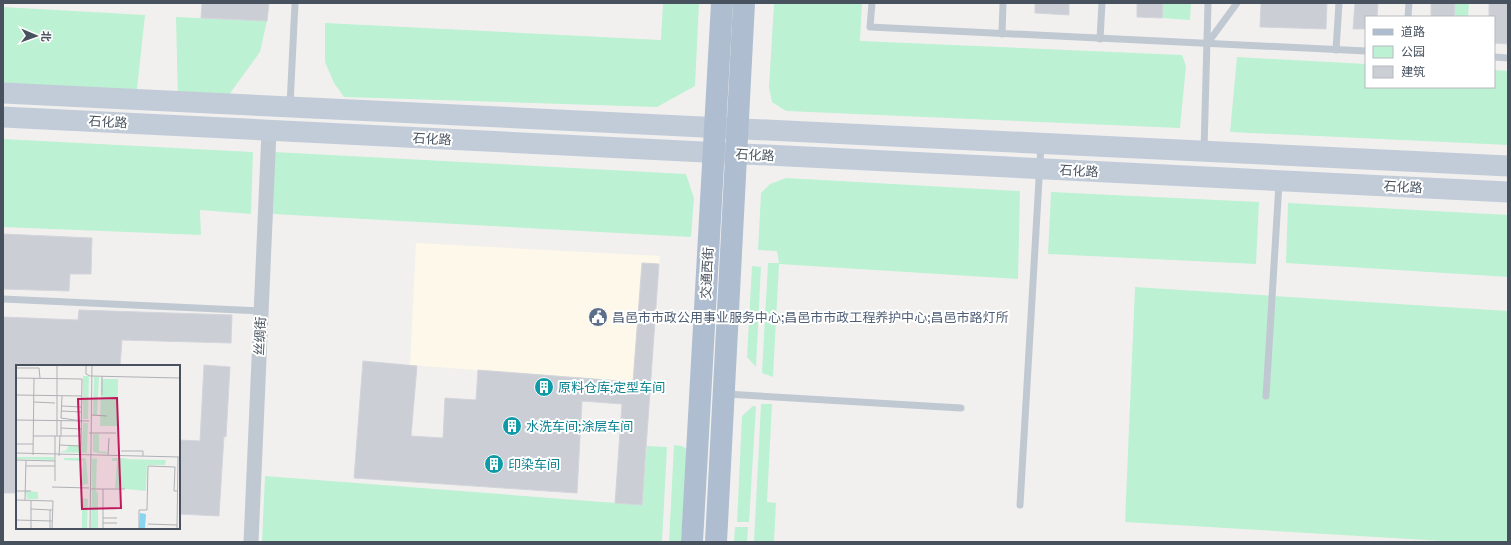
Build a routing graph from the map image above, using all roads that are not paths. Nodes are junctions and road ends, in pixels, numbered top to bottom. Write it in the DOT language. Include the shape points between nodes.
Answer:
graph roads {
  1 [pos="295,3"];
  2 [pos="722,3"];
  3 [pos="744,3"];
  4 [pos="872,3"];
  5 [pos="1003,3"];
  6 [pos="1102,3"];
  7 [pos="1208,3"];
  8 [pos="1237,3"];
  9 [pos="1339,3"];
  10 [pos="1409,3"];
  11 [pos="1408,16"];
  12 [pos="1002,34"];
  13 [pos="1100,39"];
  14 [pos="1207,44"];
  15 [pos="1336,50"];
  16 [pos="1365,51"];
  17 [pos="1495,57"];
  18 [pos="1508,58"];
  19 [pos="3,93"];
  20 [pos="290,106"];
  21 [pos="3,117"];
  22 [pos="715,127"];
  23 [pos="737,128"];
  24 [pos="269,131"];
  25 [pos="1041,142"];
  26 [pos="1204,151"];
  27 [pos="714,153"];
  28 [pos="736,154"];
  29 [pos="1508,166"];
  30 [pos="1039,169"];
  31 [pos="1279,181"];
  32 [pos="1508,192"];
  33 [pos="3,299"];
  34 [pos="261,311"];
  35 [pos="724,394"];
  36 [pos="1266,396"];
  37 [pos="961,408"];
  38 [pos="1020,505"];
  39 [pos="251,542"];
  40 [pos="692,542"];
  41 [pos="716,542"];
  1 -- 20 [label="lane"];
  2 -- 22 [label="main road, 交通西街"];
  3 -- 23 [label="main road, 交通西街"];
  4 -- 12 [label="lane" via="870,27"];
  5 -- 12 [label="lane"];
  6 -- 13 [label="lane"];
  7 -- 14 [label="lane"];
  8 -- 14 [label="lane"];
  9 -- 15 [label="lane"];
  10 -- 11 [label="lane"];
  12 -- 13 [label="lane"];
  13 -- 14 [label="lane"];
  14 -- 15 [label="lane"];
  14 -- 26 [label="lane"];
  15 -- 16 [label="lane"];
  17 -- 18 [label="lane"];
  19 -- 20 [label="main road, 石化路"];
  20 -- 22 [label="main road, 石化路"];
  21 -- 24 [label="main road, 石化路"];
  22 -- 23 [label="main road, 石化路"];
  22 -- 27 [label="main road, 交通西街"];
  23 -- 25 [label="main road, 石化路"];
  23 -- 28 [label="main road, 交通西街"];
  24 -- 27 [label="main road, 石化路"];
  24 -- 34 [label="street, 丝绸街"];
  25 -- 26 [label="main road, 石化路"];
  25 -- 30 [label="lane"];
  26 -- 29 [label="main road, 石化路"];
  27 -- 28 [label="main road, 石化路"];
  27 -- 40 [label="main road, 交通西街"];
  28 -- 30 [label="main road, 石化路"];
  28 -- 35 [label="main road, 交通西街"];
  30 -- 31 [label="main road, 石化路"];
  30 -- 38 [label="lane"];
  31 -- 32 [label="main road, 石化路"];
  31 -- 36 [label="lane"];
  33 -- 34 [label="lane"];
  34 -- 39 [label="street, 丝绸街"];
  35 -- 37 [label="lane"];
  35 -- 41 [label="main road, 交通西街"];
}
